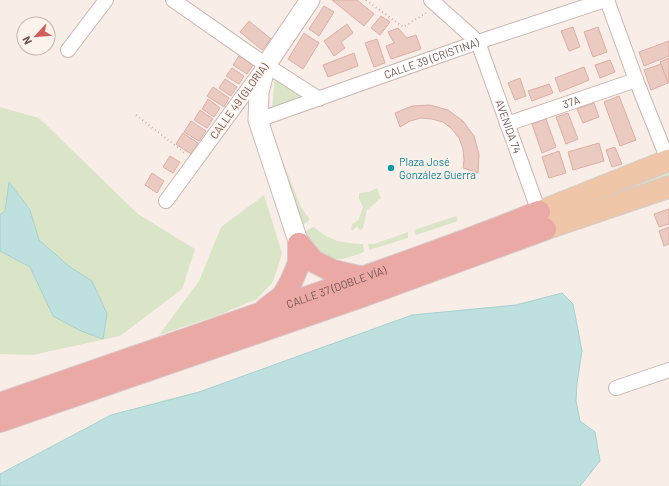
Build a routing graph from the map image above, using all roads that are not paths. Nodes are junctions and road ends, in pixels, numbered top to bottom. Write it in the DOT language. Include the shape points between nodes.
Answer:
graph roads {
  1 [pos="106,0"];
  2 [pos="174,0"];
  3 [pos="310,0"];
  4 [pos="606,0"];
  5 [pos="434,3"];
  6 [pos="478,42"];
  7 [pos="68,50"];
  8 [pos="266,65"];
  9 [pos="636,80"];
  10 [pos="319,99"];
  11 [pos="258,120"];
  12 [pos="507,124"];
  13 [pos="669,160"];
  14 [pos="669,187"];
  15 [pos="166,201"];
  16 [pos="542,220"];
  17 [pos="299,244"];
  18 [pos="363,278"];
  19 [pos="259,314"];
  20 [pos="669,370"];
  21 [pos="616,388"];
  22 [pos="0,404"];
  23 [pos="0,421"];
  1 -- 7 [label="street"];
  2 -- 8 [label="street"];
  3 -- 8 [label="street, CALLE 49 (GLORIA)"];
  4 -- 6 [label="street, CALLE 39 (CRISTINA)"];
  4 -- 9 [label="street"];
  5 -- 6 [label="street"];
  6 -- 10 [label="street, CALLE 39 (CRISTINA)"];
  6 -- 12 [label="street, AVENIDA 74"];
  8 -- 10 [label="street"];
  8 -- 11 [label="street" via="259,92"];
  8 -- 15 [label="street, CALLE 49 (GLORIA)"];
  9 -- 12 [label="street, 37A"];
  9 -- 13 [label="street"];
  10 -- 11 [label="street, CALLE 39 (CRISTINA)"];
  11 -- 17 [label="street"];
  12 -- 16 [label="street, AVENIDA 74"];
  13 -- 16 [label="main road, CALLE 37 (DOBLE VÍA)"];
  14 -- 16 [label="main road, CALLE 37 (DOBLE VÍA)"];
  16 -- 18 [label="highway, CALLE 37 (DOBLE VÍA)" via="503,227"];
  16 -- 23 [label="highway, CALLE 37 (DOBLE VÍA)" via="362,296"];
  17 -- 18 [label="highway" via="313,261 333,271"];
  17 -- 19 [label="highway" via="299,263 291,282 283,296"];
  18 -- 19 [label="highway, CALLE 37 (DOBLE VÍA)"];
  19 -- 22 [label="highway, CALLE 37 (DOBLE VÍA)"];
  20 -- 21 [label="street"];
}
